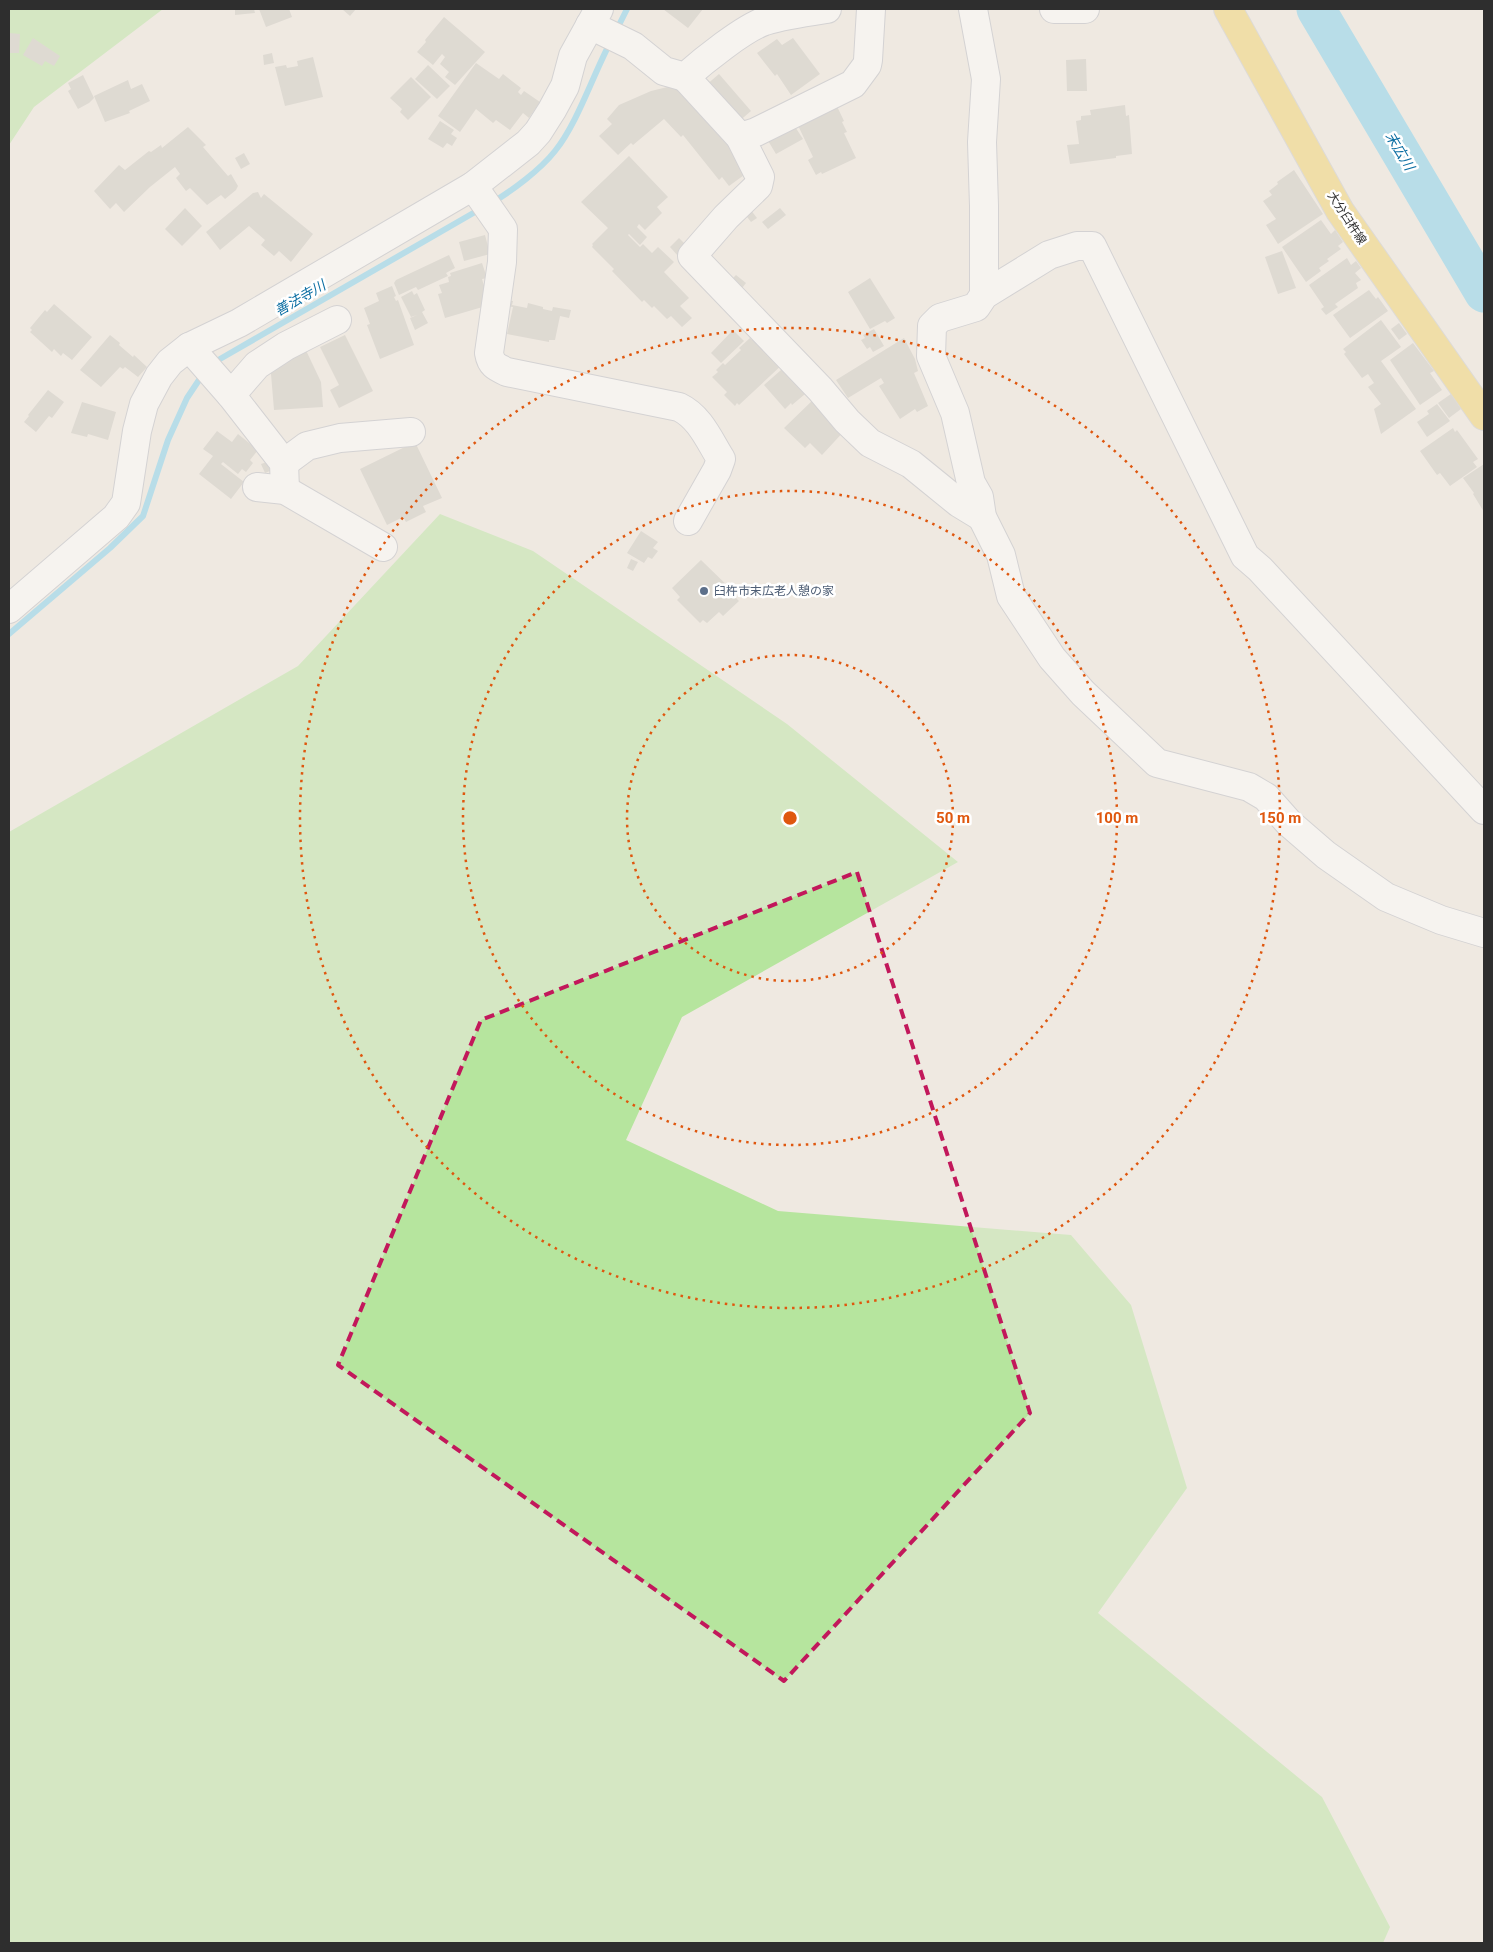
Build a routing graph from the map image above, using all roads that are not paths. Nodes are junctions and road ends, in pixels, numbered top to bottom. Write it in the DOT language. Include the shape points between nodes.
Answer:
graph roads {
  1 [pos="827,9"];
  2 [pos="871,9"];
  3 [pos="973,9"];
  4 [pos="1054,9"];
  5 [pos="1085,9"];
  6 [pos="1228,9"];
  7 [pos="596,21"];
  8 [pos="685,77"];
  9 [pos="740,137"];
  10 [pos="475,189"];
  11 [pos="984,295"];
  12 [pos="337,320"];
  13 [pos="193,351"];
  14 [pos="228,390"];
  15 [pos="1484,416"];
  16 [pos="411,432"];
  17 [pos="285,476"];
  18 [pos="257,487"];
  19 [pos="982,517"];
  20 [pos="688,521"];
  21 [pos="383,547"];
  22 [pos="9,609"];
  23 [pos="1484,810"];
  24 [pos="1484,933"];
  1 -- 8 [label="street" via="764,22"];
  2 -- 9 [label="street" via="867,65 853,84"];
  3 -- 11 [label="street" via="986,79 982,142"];
  4 -- 5 [label="street"];
  6 -- 15 [label="main road, 大分臼杵線" via="1340,211"];
  7 -- 8 [label="street" via="664,71"];
  7 -- 10 [label="street" via="574,56 565,86 538,132"];
  8 -- 9 [label="street"];
  9 -- 19 [label="street" via="760,176 758,186 692,256 870,442 911,464 959,503"];
  10 -- 13 [label="street"];
  10 -- 20 [label="street" via="504,229 490,362 507,372 688,411 722,459"];
  11 -- 19 [label="street" via="976,308 940,318 932,326 931,344 931,356 955,413 965,462 979,497"];
  11 -- 23 [label="street" via="1049,255 1077,246 1092,246 1245,556"];
  12 -- 14 [label="street" via="286,346"];
  13 -- 14 [label="street"];
  13 -- 22 [label="street" via="170,362 144,404 126,502 116,517"];
  14 -- 17 [label="street"];
  16 -- 17 [label="street" via="340,438 307,446"];
  17 -- 18 [label="street"];
  17 -- 21 [label="street"];
  19 -- 24 [label="street" via="1001,555 1012,596 1052,658 1082,693 1156,763 1249,787 1266,797 1326,855 1386,897 1441,920"];
}
